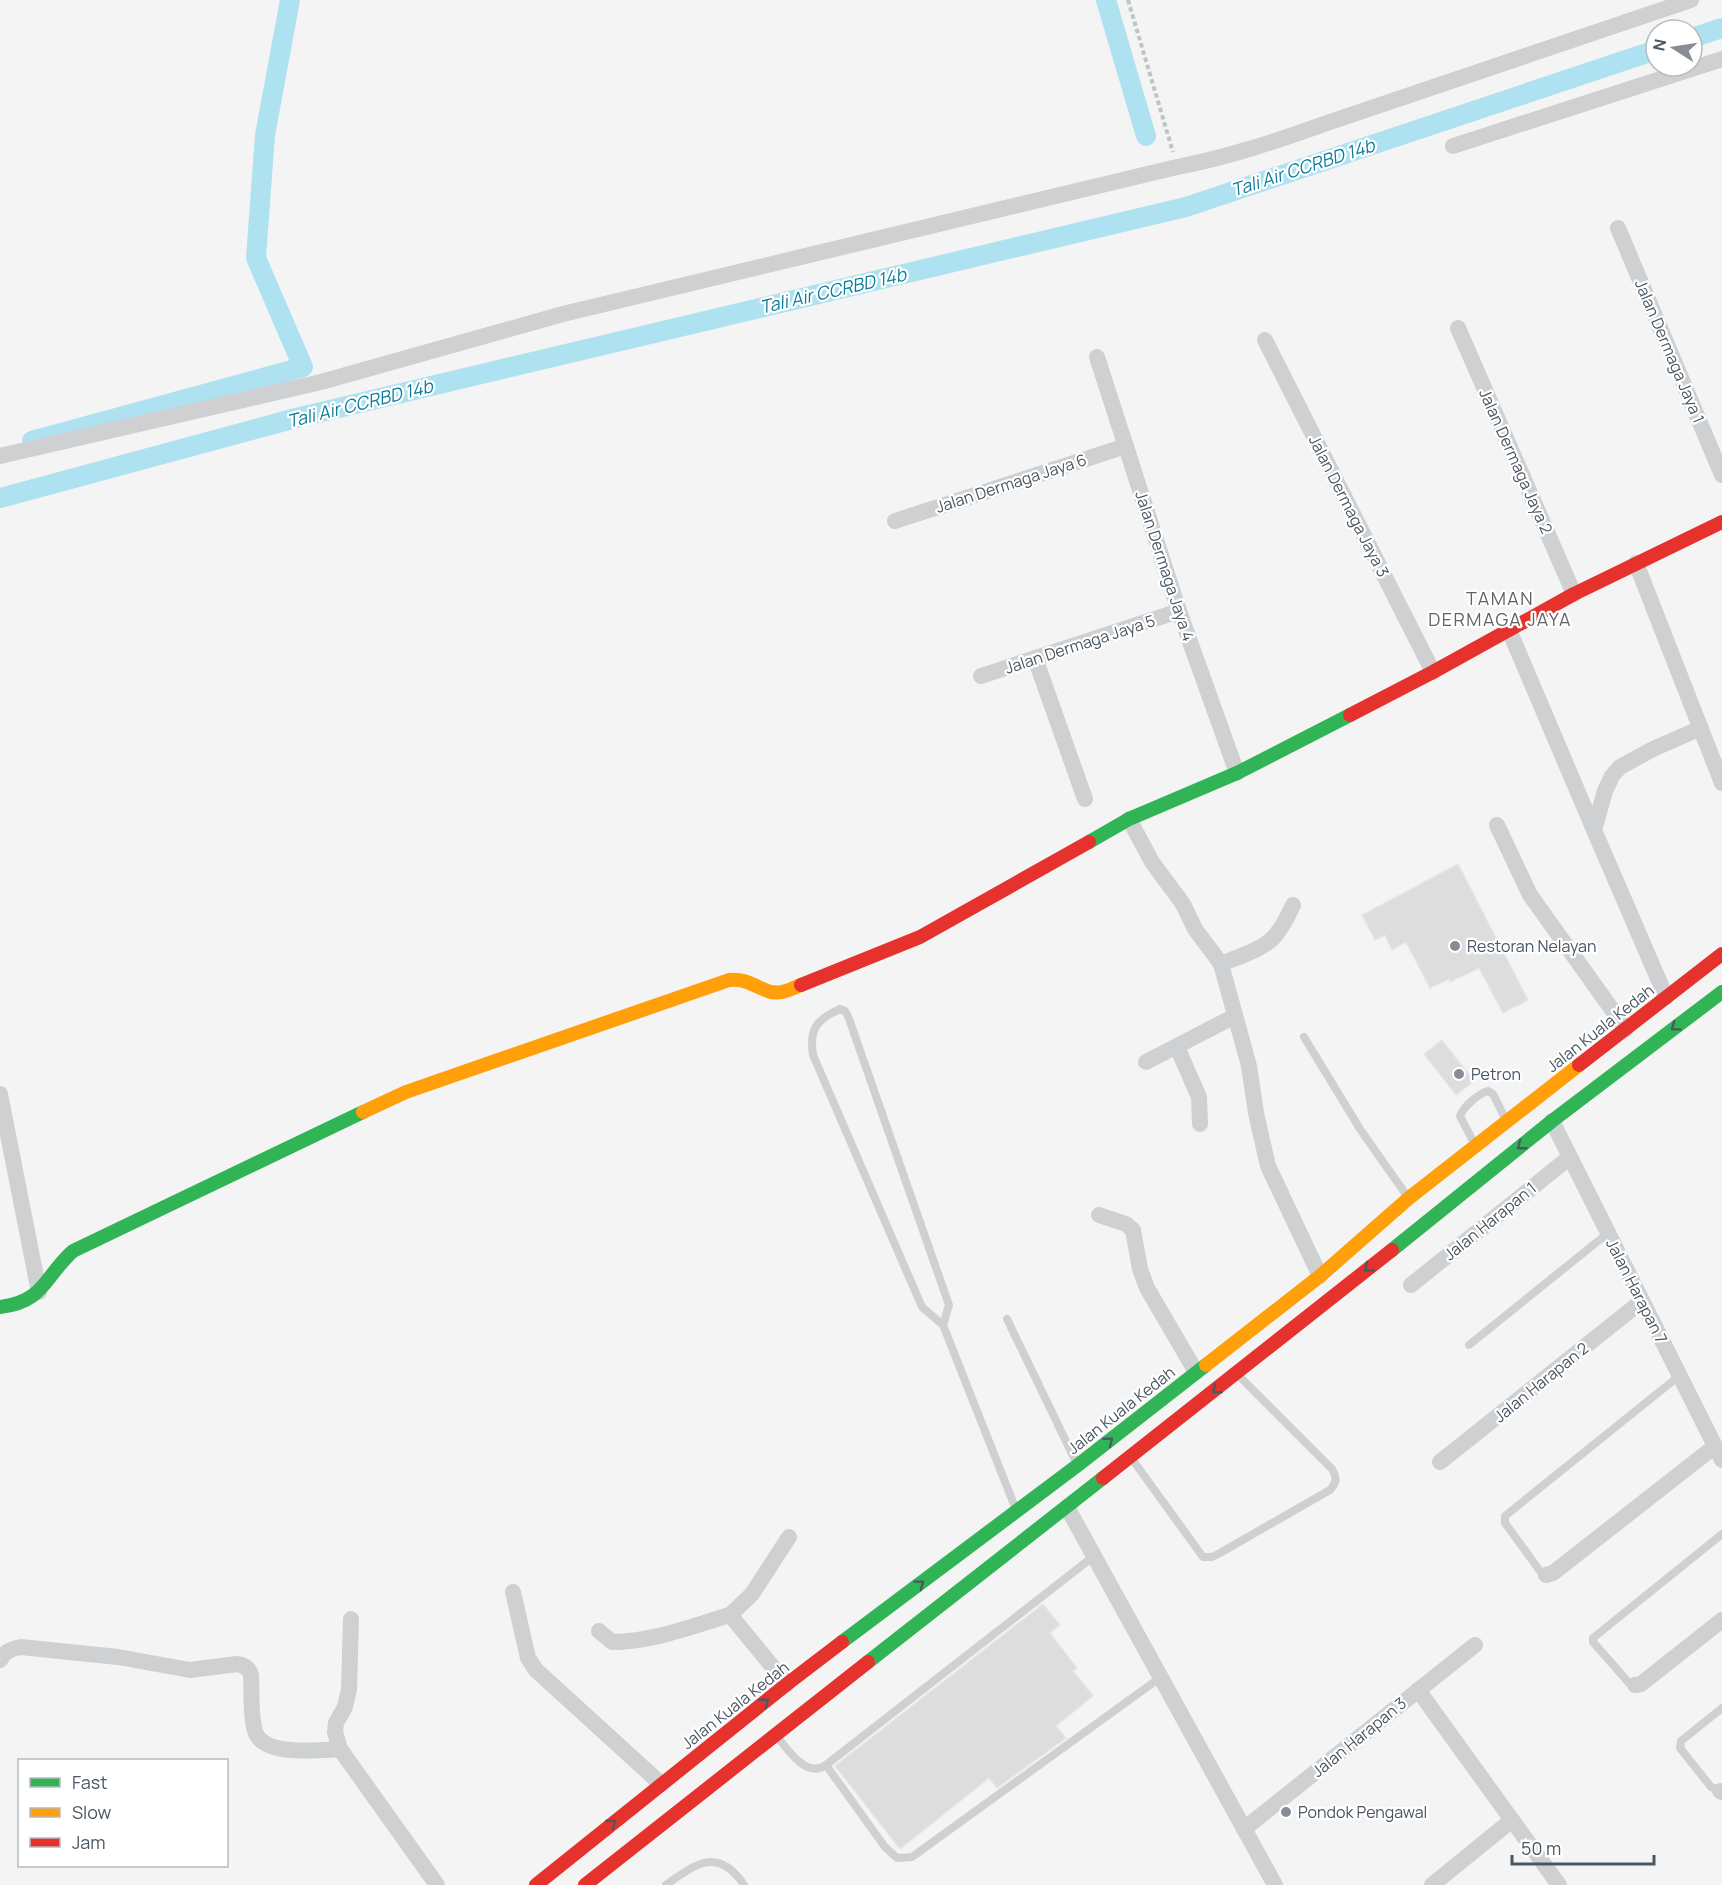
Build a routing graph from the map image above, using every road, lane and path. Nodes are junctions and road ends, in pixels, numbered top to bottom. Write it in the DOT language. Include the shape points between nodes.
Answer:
graph roads {
  1 [pos="1128,0"];
  2 [pos="1691,0"];
  3 [pos="1722,59"];
  4 [pos="1453,146"];
  5 [pos="1177,167"];
  6 [pos="1618,228"];
  7 [pos="1458,328"];
  8 [pos="1265,340"];
  9 [pos="1097,357"];
  10 [pos="1126,446"];
  11 [pos="0,456"];
  12 [pos="1722,475"];
  13 [pos="896,521"];
  14 [pos="1722,522"];
  15 [pos="1636,563"];
  16 [pos="1574,594"];
  17 [pos="1179,611"];
  18 [pos="1509,630"];
  19 [pos="1035,658"];
  20 [pos="1433,672"];
  21 [pos="981,676"];
  22 [pos="1701,728"];
  23 [pos="1237,773"];
  24 [pos="1722,783"];
  25 [pos="1085,800"];
  26 [pos="1129,819"];
  27 [pos="1497,825"];
  28 [pos="1594,830"];
  29 [pos="1293,905"];
  30 [pos="1722,954"];
  31 [pos="1221,964"];
  32 [pos="1722,992"];
  33 [pos="1666,998"];
  34 [pos="1235,1016"];
  35 [pos="1626,1029"];
  36 [pos="1304,1037"];
  37 [pos="1177,1047"];
  38 [pos="1146,1062"];
  39 [pos="0,1094"];
  40 [pos="1552,1121"];
  41 [pos="1507,1122"];
  42 [pos="1200,1124"];
  43 [pos="1476,1146"];
  44 [pos="1570,1157"];
  45 [pos="1409,1198"];
  46 [pos="1444,1207"];
  47 [pos="1099,1215"];
  48 [pos="1608,1233"];
  49 [pos="1320,1276"];
  50 [pos="1411,1285"];
  51 [pos="39,1292"];
  52 [pos="1642,1301"];
  53 [pos="0,1307"];
  54 [pos="1007,1319"];
  55 [pos="943,1325"];
  56 [pos="1469,1345"];
  57 [pos="1196,1372"];
  58 [pos="1237,1374"];
  59 [pos="1679,1376"];
  60 [pos="1718,1453"];
  61 [pos="1130,1457"];
  62 [pos="1440,1462"];
  63 [pos="1078,1465"];
  64 [pos="1067,1507"];
  65 [pos="1017,1511"];
  66 [pos="1722,1534"];
  67 [pos="789,1537"];
  68 [pos="1094,1556"];
  69 [pos="1546,1575"];
  70 [pos="513,1592"];
  71 [pos="730,1615"];
  72 [pos="351,1619"];
  73 [pos="1722,1620"];
  74 [pos="599,1631"];
  75 [pos="1475,1645"];
  76 [pos="0,1660"];
  77 [pos="1161,1677"];
  78 [pos="787,1684"];
  79 [pos="1635,1685"];
  80 [pos="1418,1690"];
  81 [pos="1722,1707"];
  82 [pos="774,1734"];
  83 [pos="340,1749"];
  84 [pos="826,1765"];
  85 [pos="661,1784"];
  86 [pos="1721,1792"];
  87 [pos="1512,1820"];
  88 [pos="1244,1829"];
  89 [pos="566,1859"];
  90 [pos="601,1877"];
  91 [pos="437,1885"];
  92 [pos="536,1885"];
  93 [pos="585,1885"];
  94 [pos="666,1885"];
  95 [pos="744,1885"];
  96 [pos="1275,1885"];
  97 [pos="1432,1885"];
  98 [pos="1559,1885"];
  1 -- 5 [label="path"];
  2 -- 5 [label="street" via="1270,144"];
  3 -- 4 [label="street"];
  5 -- 11 [label="street" via="562,314 321,382"];
  6 -- 12 [label="street, Jalan Dermaga Jaya 1"];
  7 -- 16 [label="street, Jalan Dermaga Jaya 2"];
  8 -- 20 [label="street, Jalan Dermaga Jaya 3"];
  9 -- 10 [label="street, Jalan Dermaga Jaya 4"];
  10 -- 13 [label="street, Jalan Dermaga Jaya 6"];
  10 -- 17 [label="street, Jalan Dermaga Jaya 4"];
  14 -- 15 [label="main road"];
  15 -- 16 [label="main road"];
  15 -- 22 [label="street"];
  16 -- 18 [label="main road"];
  17 -- 19 [label="street, Jalan Dermaga Jaya 5"];
  17 -- 23 [label="street, Jalan Dermaga Jaya 4"];
  18 -- 20 [label="main road"];
  18 -- 28 [label="street"];
  19 -- 21 [label="street, Jalan Dermaga Jaya 5"];
  19 -- 25 [label="street"];
  20 -- 23 [label="main road"];
  22 -- 24 [label="street"];
  22 -- 28 [label="street" via="1620,767 1605,791"];
  23 -- 26 [label="main road"];
  26 -- 31 [label="street" via="1152,862"];
  26 -- 51 [label="main road" via="920,937 782,992 768,993 749,980 736,978 406,1092 73,1251 58,1264"];
  27 -- 35 [label="street" via="1530,895"];
  28 -- 33 [label="street"];
  29 -- 31 [label="street" via="1273,939"];
  30 -- 33 [label="main road, Jalan Kuala Kedah"];
  31 -- 34 [label="street"];
  32 -- 40 [label="main road, one-way"];
  33 -- 35 [label="main road, Jalan Kuala Kedah"];
  34 -- 37 [label="street"];
  34 -- 49 [label="street" via="1268,1166"];
  35 -- 41 [label="main road, Jalan Kuala Kedah"];
  36 -- 45 [label="lane" via="1360,1129"];
  37 -- 38 [label="street"];
  37 -- 42 [label="street" via="1198,1097"];
  39 -- 51 [label="street"];
  40 -- 44 [label="street, Jalan Harapan 7"];
  40 -- 46 [label="main road, one-way"];
  41 -- 43 [label="main road, Jalan Kuala Kedah"];
  41 -- 43 [label="lane" via="1493,1094 1482,1093 1460,1116"];
  43 -- 45 [label="main road, Jalan Kuala Kedah"];
  44 -- 48 [label="street, Jalan Harapan 7"];
  44 -- 50 [label="street, Jalan Harapan 1"];
  45 -- 46 [label="main road" via="1431,1211"];
  45 -- 49 [label="main road, Jalan Kuala Kedah"];
  46 -- 58 [label="main road, one-way"];
  47 -- 57 [label="street" via="1133,1230 1148,1288"];
  48 -- 52 [label="street, Jalan Harapan 7"];
  48 -- 56 [label="lane"];
  49 -- 57 [label="main road, Jalan Kuala Kedah"];
  51 -- 53 [label="main road" via="24,1303"];
  52 -- 59 [label="street, Jalan Harapan 7"];
  52 -- 62 [label="street, Jalan Harapan 2"];
  54 -- 63 [label="lane"];
  55 -- 55 [label="lane" via="922,1307 813,1055 813,1029 840,1009 848,1016 949,1305"];
  55 -- 65 [label="lane"];
  63 -- 57 [label="main road, Jalan Kuala Kedah, one-way"];
  58 -- 61 [label="main road, one-way"];
  58 -- 61 [label="lane" via="1332,1469 1336,1484 1330,1490 1220,1553 1203,1557"];
  59 -- 60 [label="street, Jalan Harapan 7"];
  59 -- 69 [label="lane" via="1505,1516 1505,1523"];
  60 -- 69 [label="street"];
  61 -- 64 [label="main road"];
  63 -- 65 [label="main road, Jalan Kuala Kedah"];
  64 -- 68 [label="street"];
  64 -- 82 [label="main road"];
  78 -- 65 [label="main road, Jalan Kuala Kedah, one-way"];
  66 -- 79 [label="lane" via="1593,1638 1629,1683"];
  67 -- 71 [label="street" via="752,1593"];
  68 -- 77 [label="street"];
  68 -- 84 [label="lane"];
  70 -- 85 [label="street" via="528,1658 536,1670"];
  71 -- 74 [label="street" via="628,1642 612,1642"];
  71 -- 78 [label="street"];
  72 -- 83 [label="street" via="349,1689 335,1732"];
  73 -- 79 [label="street"];
  75 -- 80 [label="street, Jalan Harapan 3"];
  76 -- 83 [label="street" via="4,1653 21,1647 118,1657 190,1670 244,1665 250,1671 255,1733 264,1743 297,1751"];
  77 -- 84 [label="lane" via="912,1857 897,1858 885,1847"];
  77 -- 88 [label="street"];
  85 -- 78 [label="main road, Jalan Kuala Kedah, one-way"];
  80 -- 87 [label="street"];
  80 -- 88 [label="street, Jalan Harapan 3"];
  81 -- 86 [label="lane" via="1679,1744 1711,1787"];
  82 -- 84 [label="lane" via="801,1764 810,1769"];
  82 -- 90 [label="main road"];
  83 -- 91 [label="street"];
  89 -- 85 [label="main road, Jalan Kuala Kedah, one-way"];
  87 -- 97 [label="street"];
  87 -- 98 [label="street"];
  88 -- 96 [label="street"];
  89 -- 90 [label="main road" via="584,1857"];
  89 -- 92 [label="main road, Jalan Kuala Kedah"];
  90 -- 93 [label="main road"];
  94 -- 95 [label="lane" via="693,1866 707,1862 729,1869"];
}
